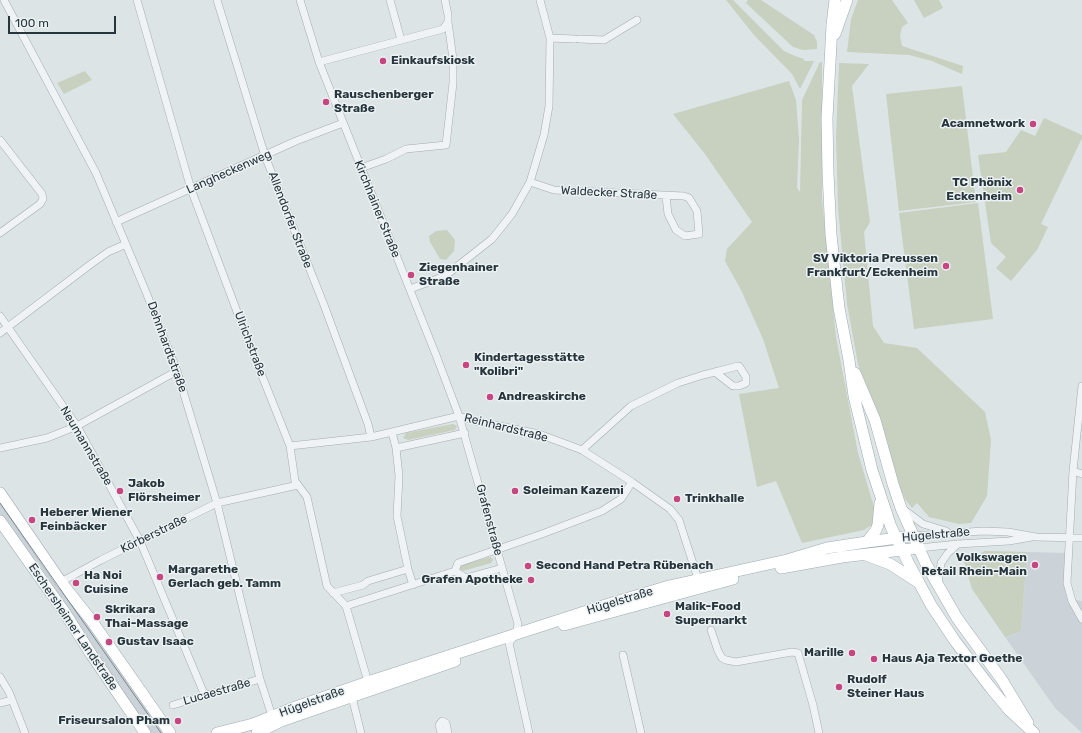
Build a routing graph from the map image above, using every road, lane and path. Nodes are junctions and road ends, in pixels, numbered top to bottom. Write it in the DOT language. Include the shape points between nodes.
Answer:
graph roads {
  1 [pos="4,0"];
  2 [pos="137,0"];
  3 [pos="218,0"];
  4 [pos="300,0"];
  5 [pos="390,0"];
  6 [pos="445,0"];
  7 [pos="540,0"];
  8 [pos="835,0"];
  9 [pos="847,0"];
  10 [pos="637,20"];
  11 [pos="448,22"];
  12 [pos="550,38"];
  13 [pos="401,40"];
  14 [pos="832,44"];
  15 [pos="318,62"];
  16 [pos="342,122"];
  17 [pos="0,141"];
  18 [pos="265,156"];
  19 [pos="361,168"];
  20 [pos="530,182"];
  21 [pos="190,189"];
  22 [pos="666,196"];
  23 [pos="116,222"];
  24 [pos="0,233"];
  25 [pos="126,244"];
  26 [pos="410,289"];
  27 [pos="0,316"];
  28 [pos="9,327"];
  29 [pos="0,334"];
  30 [pos="849,360"];
  31 [pos="177,371"];
  32 [pos="715,372"];
  33 [pos="1082,386"];
  34 [pos="459,416"];
  35 [pos="77,426"];
  36 [pos="392,432"];
  37 [pos="465,433"];
  38 [pos="371,437"];
  39 [pos="290,446"];
  40 [pos="0,448"];
  41 [pos="396,448"];
  42 [pos="582,450"];
  43 [pos="1073,471"];
  44 [pos="1082,474"];
  45 [pos="632,482"];
  46 [pos="298,485"];
  47 [pos="0,493"];
  48 [pos="881,498"];
  49 [pos="218,503"];
  50 [pos="902,508"];
  51 [pos="0,521"];
  52 [pos="952,533"];
  53 [pos="914,536"];
  54 [pos="1036,536"];
  55 [pos="1070,537"];
  56 [pos="896,538"];
  57 [pos="1082,538"];
  58 [pos="140,541"];
  59 [pos="867,542"];
  60 [pos="958,544"];
  61 [pos="919,548"];
  62 [pos="497,550"];
  63 [pos="902,550"];
  64 [pos="865,554"];
  65 [pos="502,568"];
  66 [pos="408,569"];
  67 [pos="455,571"];
  68 [pos="698,579"];
  69 [pos="61,582"];
  70 [pos="920,584"];
  71 [pos="413,585"];
  72 [pos="938,586"];
  73 [pos="333,593"];
  74 [pos="678,594"];
  75 [pos="346,606"];
  76 [pos="1082,619"];
  77 [pos="711,630"];
  78 [pos="521,631"];
  79 [pos="508,643"];
  80 [pos="623,655"];
  81 [pos="0,677"];
  82 [pos="260,679"];
  83 [pos="368,682"];
  84 [pos="351,693"];
  85 [pos="205,696"];
  86 [pos="12,700"];
  87 [pos="0,703"];
  88 [pos="173,705"];
  89 [pos="272,716"];
  90 [pos="255,729"];
  91 [pos="167,731"];
  92 [pos="25,733"];
  93 [pos="145,733"];
  94 [pos="217,733"];
  95 [pos="233,733"];
  96 [pos="361,733"];
  97 [pos="441,733"];
  98 [pos="448,733"];
  99 [pos="529,733"];
  100 [pos="641,733"];
  101 [pos="819,733"];
  102 [pos="1033,733"];
  1 -- 23 [label="street, Dehnhardtstraße" via="96,173"];
  2 -- 21 [label="street, Ulrichstraße"];
  3 -- 18 [label="street, Allendorfer Straße"];
  4 -- 15 [label="street, Kirchhainer Straße"];
  5 -- 13 [label="street"];
  6 -- 11 [label="street"];
  7 -- 12 [label="street"];
  8 -- 14 [label="main road"];
  9 -- 14 [label="main road"];
  10 -- 12 [label="street" via="604,40"];
  11 -- 13 [label="street" via="443,29"];
  11 -- 19 [label="street" via="453,83 446,145 406,149"];
  12 -- 20 [label="street" via="549,106 544,135"];
  13 -- 15 [label="street"];
  14 -- 30 [label="main road" via="827,118 829,205 838,300"];
  15 -- 16 [label="street, Kirchhainer Straße"];
  16 -- 18 [label="street, Langheckenweg"];
  16 -- 19 [label="street, Kirchhainer Straße"];
  17 -- 24 [label="street" via="42,194 43,199 40,204"];
  18 -- 21 [label="street, Langheckenweg"];
  18 -- 38 [label="street, Allendorfer Straße" via="324,304"];
  19 -- 26 [label="street, Kirchhainer Straße"];
  20 -- 22 [label="street, Waldecker Straße" via="554,190"];
  20 -- 26 [label="street" via="512,214 492,239 446,276"];
  21 -- 23 [label="street, Langheckenweg"];
  21 -- 39 [label="street, Ulrichstraße"];
  22 -- 22 [label="street, Waldecker Straße" via="668,214 676,230 685,236 699,234 696,211 689,198"];
  23 -- 25 [label="street, Dehnhardtstraße"];
  25 -- 28 [label="street" via="91,264"];
  25 -- 31 [label="street, Dehnhardtstraße"];
  26 -- 34 [label="street, Kirchhainer Straße"];
  27 -- 28 [label="street, Neumannstraße"];
  28 -- 29 [label="street"];
  28 -- 35 [label="street, Neumannstraße"];
  30 -- 48 [label="main road" via="854,396"];
  30 -- 50 [label="main road" via="875,420"];
  31 -- 35 [label="street"];
  31 -- 49 [label="street, Dehnhardtstraße"];
  32 -- 42 [label="street" via="678,383 631,406"];
  33 -- 43 [label="street"];
  34 -- 36 [label="street, Reinhardstraße"];
  34 -- 37 [label="street, Grafenstraße"];
  34 -- 42 [label="street, Reinhardstraße" via="539,434"];
  35 -- 40 [label="street" via="47,438"];
  35 -- 58 [label="street, Neumannstraße"];
  36 -- 38 [label="street, Reinhardstraße"];
  36 -- 41 [label="street"];
  37 -- 41 [label="street, Reinhardstraße"];
  37 -- 62 [label="street, Grafenstraße"];
  38 -- 39 [label="street, Reinhardstraße"];
  39 -- 46 [label="street, Ulrichstraße" via="295,481"];
  41 -- 66 [label="street" via="400,476 398,516"];
  42 -- 45 [label="street, Reinhardstraße"];
  43 -- 44 [label="street"];
  43 -- 55 [label="street"];
  45 -- 62 [label="street" via="621,499 602,512"];
  45 -- 68 [label="street, Reinhardstraße" via="678,517"];
  46 -- 49 [label="street, Körberstraße"];
  46 -- 73 [label="street, Ulrichstraße" via="307,497 327,586"];
  47 -- 69 [label="main road, Eschersheimer Landstraße"];
  48 -- 56 [label="main road"];
  48 -- 59 [label="main road" via="878,525"];
  49 -- 58 [label="street, Körberstraße"];
  49 -- 82 [label="street, Dehnhardtstraße"];
  50 -- 52 [label="street" via="923,524"];
  50 -- 53 [label="main road"];
  51 -- 93 [label="main road, Eschersheimer Landstraße"];
  52 -- 53 [label="street, Hügelstraße"];
  52 -- 54 [label="street, Hügelstraße" via="983,531"];
  53 -- 56 [label="main road, Hügelstraße"];
  53 -- 61 [label="main road"];
  54 -- 55 [label="street, Hügelstraße"];
  54 -- 60 [label="street, Hügelstraße" via="1009,541"];
  55 -- 57 [label="street, Hügelstraße"];
  55 -- 76 [label="street" via="1067,583 1072,601"];
  56 -- 59 [label="main road, Hügelstraße"];
  56 -- 63 [label="main road"];
  58 -- 69 [label="street, Körberstraße"];
  58 -- 85 [label="street, Neumannstraße"];
  59 -- 68 [label="main road, Hügelstraße" via="827,548 786,560"];
  60 -- 61 [label="street, Hügelstraße"];
  60 -- 72 [label="street" via="941,563"];
  61 -- 63 [label="main road, Hügelstraße"];
  61 -- 72 [label="main road"];
  62 -- 65 [label="street, Grafenstraße"];
  62 -- 67 [label="street" via="458,563"];
  63 -- 64 [label="main road, Hügelstraße"];
  63 -- 70 [label="main road"];
  64 -- 70 [label="main road" via="890,564"];
  64 -- 74 [label="main road, Hügelstraße" via="774,569"];
  65 -- 67 [label="street" via="466,578"];
  65 -- 78 [label="street, Grafenstraße"];
  66 -- 71 [label="street"];
  66 -- 73 [label="street"];
  67 -- 71 [label="street"];
  68 -- 74 [label="main road"];
  68 -- 78 [label="main road, Hügelstraße" via="612,602"];
  69 -- 91 [label="main road, Eschersheimer Landstraße" via="91,620"];
  70 -- 102 [label="main road" via="966,656 1010,710"];
  71 -- 75 [label="street"];
  72 -- 102 [label="main road" via="967,633 1002,680"];
  73 -- 75 [label="street, Ulrichstraße"];
  74 -- 78 [label="main road, Hügelstraße"];
  75 -- 83 [label="street, Ulrichstraße"];
  77 -- 101 [label="street" via="718,651 726,660 736,662 798,653"];
  78 -- 79 [label="main road, Hügelstraße"];
  78 -- 83 [label="main road, Hügelstraße"];
  79 -- 84 [label="main road, Hügelstraße"];
  79 -- 99 [label="street"];
  80 -- 100 [label="street"];
  81 -- 86 [label="street"];
  82 -- 85 [label="street, Lucaestraße"];
  82 -- 89 [label="street, Dehnhardtstraße"];
  83 -- 84 [label="main road, Hügelstraße"];
  84 -- 89 [label="main road, Hügelstraße"];
  84 -- 90 [label="main road, Hügelstraße"];
  84 -- 96 [label="street"];
  85 -- 88 [label="street, Lucaestraße"];
  86 -- 87 [label="street"];
  86 -- 92 [label="street"];
  89 -- 90 [label="main road, Hügelstraße"];
  90 -- 94 [label="main road, Hügelstraße"];
  90 -- 95 [label="main road"];
  97 -- 98 [label="street" via="439,725 442,721 446,723"];
}
